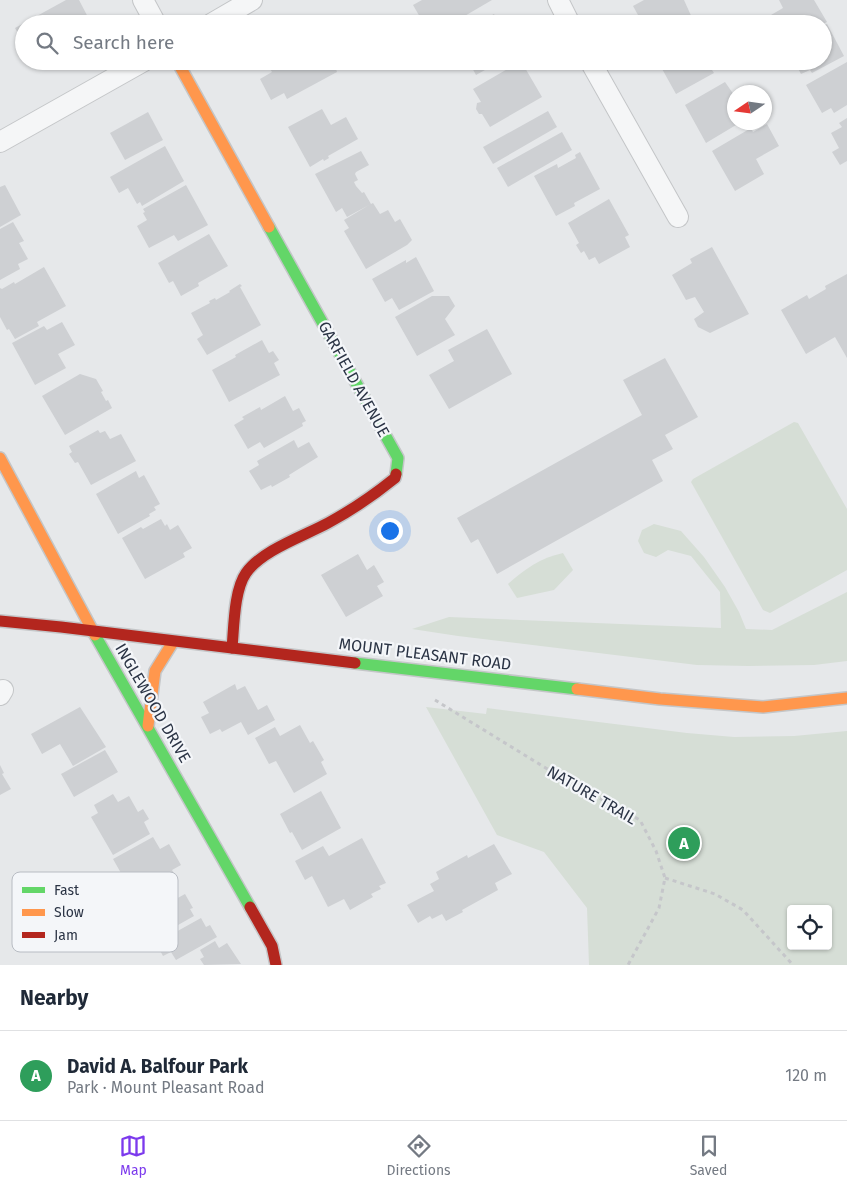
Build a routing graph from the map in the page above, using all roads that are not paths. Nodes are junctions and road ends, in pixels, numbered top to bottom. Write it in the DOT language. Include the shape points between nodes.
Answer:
graph roads {
  1 [pos="143,0"];
  2 [pos="252,0"];
  3 [pos="558,0"];
  4 [pos="151,15"];
  5 [pos="226,15"];
  6 [pos="566,15"];
  7 [pos="128,70"];
  8 [pos="181,70"];
  9 [pos="595,70"];
  10 [pos="0,142"];
  11 [pos="678,217"];
  12 [pos="0,458"];
  13 [pos="0,621"];
  14 [pos="93,632"];
  15 [pos="173,642"];
  16 [pos="232,648"];
  17 [pos="847,698"];
  18 [pos="148,726"];
  19 [pos="276,965"];
  1 -- 4 [label="street"];
  2 -- 5 [label="street"];
  3 -- 6 [label="street"];
  7 -- 10 [label="street"];
  8 -- 16 [label="street, GARFIELD AVENUE" via="398,458 395,478 378,493 265,556 246,573 238,599"];
  9 -- 11 [label="street"];
  12 -- 14 [label="street, INGLEWOOD DRIVE"];
  13 -- 14 [label="street, MOUNT PLEASANT ROAD"];
  14 -- 15 [label="street, MOUNT PLEASANT ROAD"];
  14 -- 18 [label="street, INGLEWOOD DRIVE"];
  15 -- 16 [label="street, MOUNT PLEASANT ROAD"];
  15 -- 18 [label="street" via="155,671"];
  16 -- 17 [label="street, MOUNT PLEASANT ROAD" via="660,699 763,707"];
  18 -- 19 [label="street, INGLEWOOD DRIVE" via="272,946"];
}
